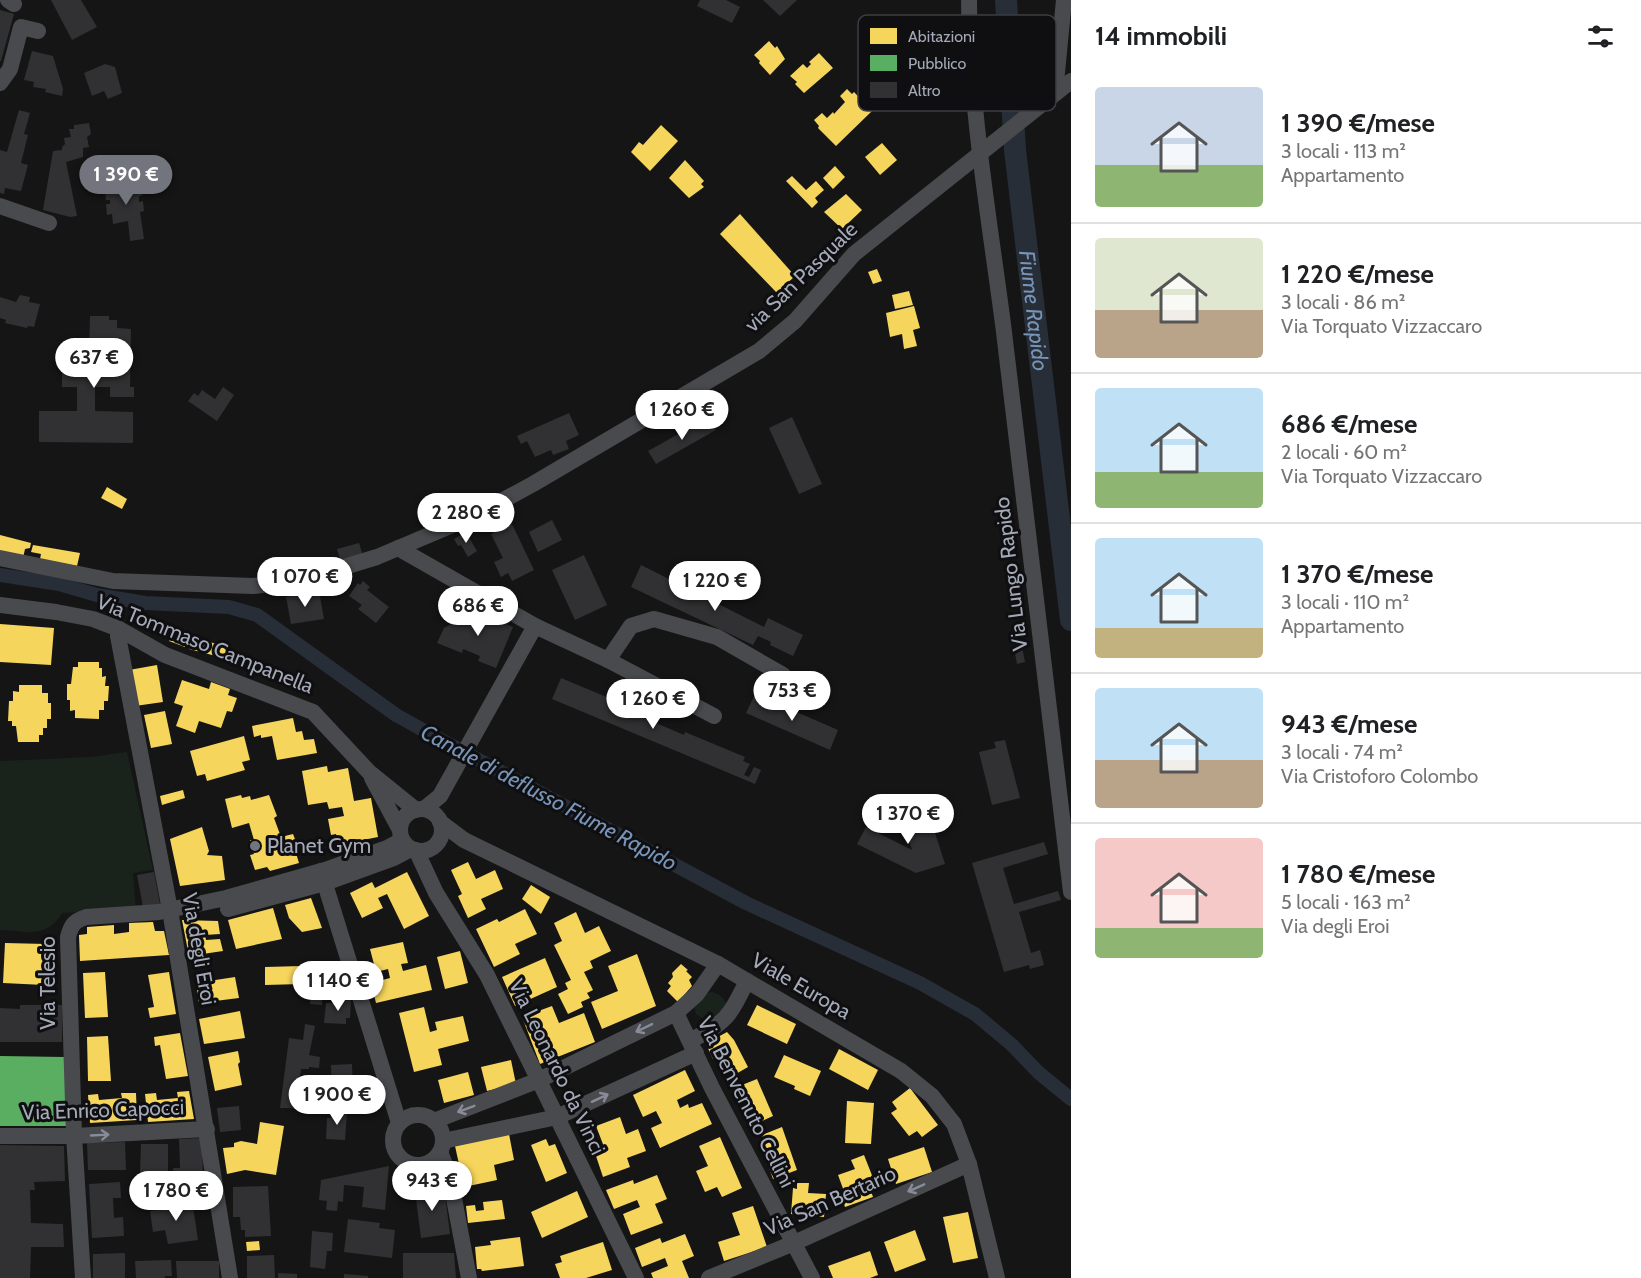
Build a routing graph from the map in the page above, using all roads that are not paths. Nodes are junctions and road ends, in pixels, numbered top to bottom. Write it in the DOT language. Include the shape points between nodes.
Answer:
graph roads {
  1 [pos="1064,0"];
  2 [pos="38,31"];
  3 [pos="1058,51"];
  4 [pos="1071,66"];
  5 [pos="1056,79"];
  6 [pos="1071,81"];
  7 [pos="0,83"];
  8 [pos="1056,92"];
  9 [pos="978,111"];
  10 [pos="1032,111"];
  11 [pos="983,150"];
  12 [pos="0,206"];
  13 [pos="49,223"];
  14 [pos="398,548"];
  15 [pos="0,558"];
  16 [pos="0,605"];
  17 [pos="535,626"];
  18 [pos="119,629"];
  19 [pos="608,660"];
  20 [pos="783,675"];
  21 [pos="714,716"];
  22 [pos="369,772"];
  23 [pos="432,823"];
  24 [pos="407,842"];
  25 [pos="323,877"];
  26 [pos="429,880"];
  27 [pos="1071,892"];
  28 [pos="170,913"];
  29 [pos="718,964"];
  30 [pos="747,981"];
  31 [pos="676,1013"];
  32 [pos="693,1047"];
  33 [pos="539,1080"];
  34 [pos="557,1117"];
  35 [pos="434,1121"];
  36 [pos="399,1123"];
  37 [pos="207,1129"];
  38 [pos="0,1136"];
  39 [pos="74,1136"];
  40 [pos="441,1146"];
  41 [pos="969,1164"];
  42 [pos="794,1243"];
  43 [pos="83,1278"];
  44 [pos="230,1278"];
  45 [pos="469,1278"];
  46 [pos="636,1278"];
  47 [pos="709,1278"];
  48 [pos="812,1278"];
  49 [pos="997,1278"];
  1 -- 3 [label="street"];
  2 -- 7 [label="street" via="21,27 10,69"];
  3 -- 4 [label="street"];
  3 -- 5 [label="street"];
  6 -- 8 [label="street, via San Pasquale"];
  9 -- 11 [label="street, Via Lungo Rapido"];
  10 -- 11 [label="street, via San Pasquale"];
  11 -- 14 [label="street, via San Pasquale" via="854,254 795,321 759,351 523,490"];
  11 -- 27 [label="street, Via Lungo Rapido"];
  12 -- 13 [label="street"];
  14 -- 15 [label="street, via San Pasquale" via="298,581 253,586 113,581"];
  14 -- 17 [label="street"];
  16 -- 18 [label="street, Via Tommaso Campanella" via="93,619"];
  17 -- 19 [label="street"];
  17 -- 23 [label="street" via="440,796"];
  18 -- 22 [label="street, Via Tommaso Campanella" via="165,655 313,712"];
  18 -- 28 [label="street, Via degli Eroi"];
  19 -- 20 [label="street" via="631,626 654,619 717,637"];
  19 -- 21 [label="street"];
  22 -- 23 [label="street, Via Tommaso Campanella"];
  22 -- 24 [label="street, Via Tommaso Campanella"];
  23 -- 24 [label="street, Via Telesio" via="423,851"];
  23 -- 24 [label="street" via="404,817"];
  23 -- 26 [label="street"];
  23 -- 29 [label="street, Viale Europa"];
  24 -- 25 [label="street, Via Telesio"];
  24 -- 26 [label="street, Via Leonardo da Vinci"];
  25 -- 28 [label="street, Via Telesio"];
  25 -- 36 [label="street"];
  26 -- 33 [label="street, Via Leonardo da Vinci" via="487,975"];
  28 -- 37 [label="street, Via degli Eroi"];
  28 -- 39 [label="street, Via Telesio" via="86,916 70,926"];
  29 -- 30 [label="street, Viale Europa"];
  29 -- 31 [label="street" via="697,994"];
  30 -- 32 [label="street" via="731,1014"];
  30 -- 41 [label="street, Viale Europa" via="901,1071 932,1096 954,1124"];
  31 -- 32 [label="street, Via Benvenuto Cellini"];
  31 -- 33 [label="street, one-way"];
  34 -- 32 [label="street, one-way"];
  32 -- 42 [label="street, Via Benvenuto Cellini"];
  33 -- 34 [label="street, Via Leonardo da Vinci"];
  33 -- 35 [label="street, one-way"];
  34 -- 40 [label="street"];
  34 -- 46 [label="street, Via Leonardo da Vinci"];
  35 -- 36 [label="street" via="420,1115"];
  35 -- 40 [label="street" via="439,1127"];
  36 -- 40 [label="street" via="393,1145 407,1163 429,1162"];
  39 -- 37 [label="street, Via Enrico Capocci, one-way"];
  37 -- 44 [label="street, Via degli Eroi"];
  38 -- 39 [label="street, Via Enrico Capocci"];
  39 -- 43 [label="street, Via Telesio"];
  40 -- 45 [label="street"];
  41 -- 42 [label="street, Via San Bertario, one-way"];
  41 -- 49 [label="street, Viale Europa"];
  42 -- 47 [label="street, Via San Bertario"];
  42 -- 48 [label="street, Via Benvenuto Cellini"];
}
